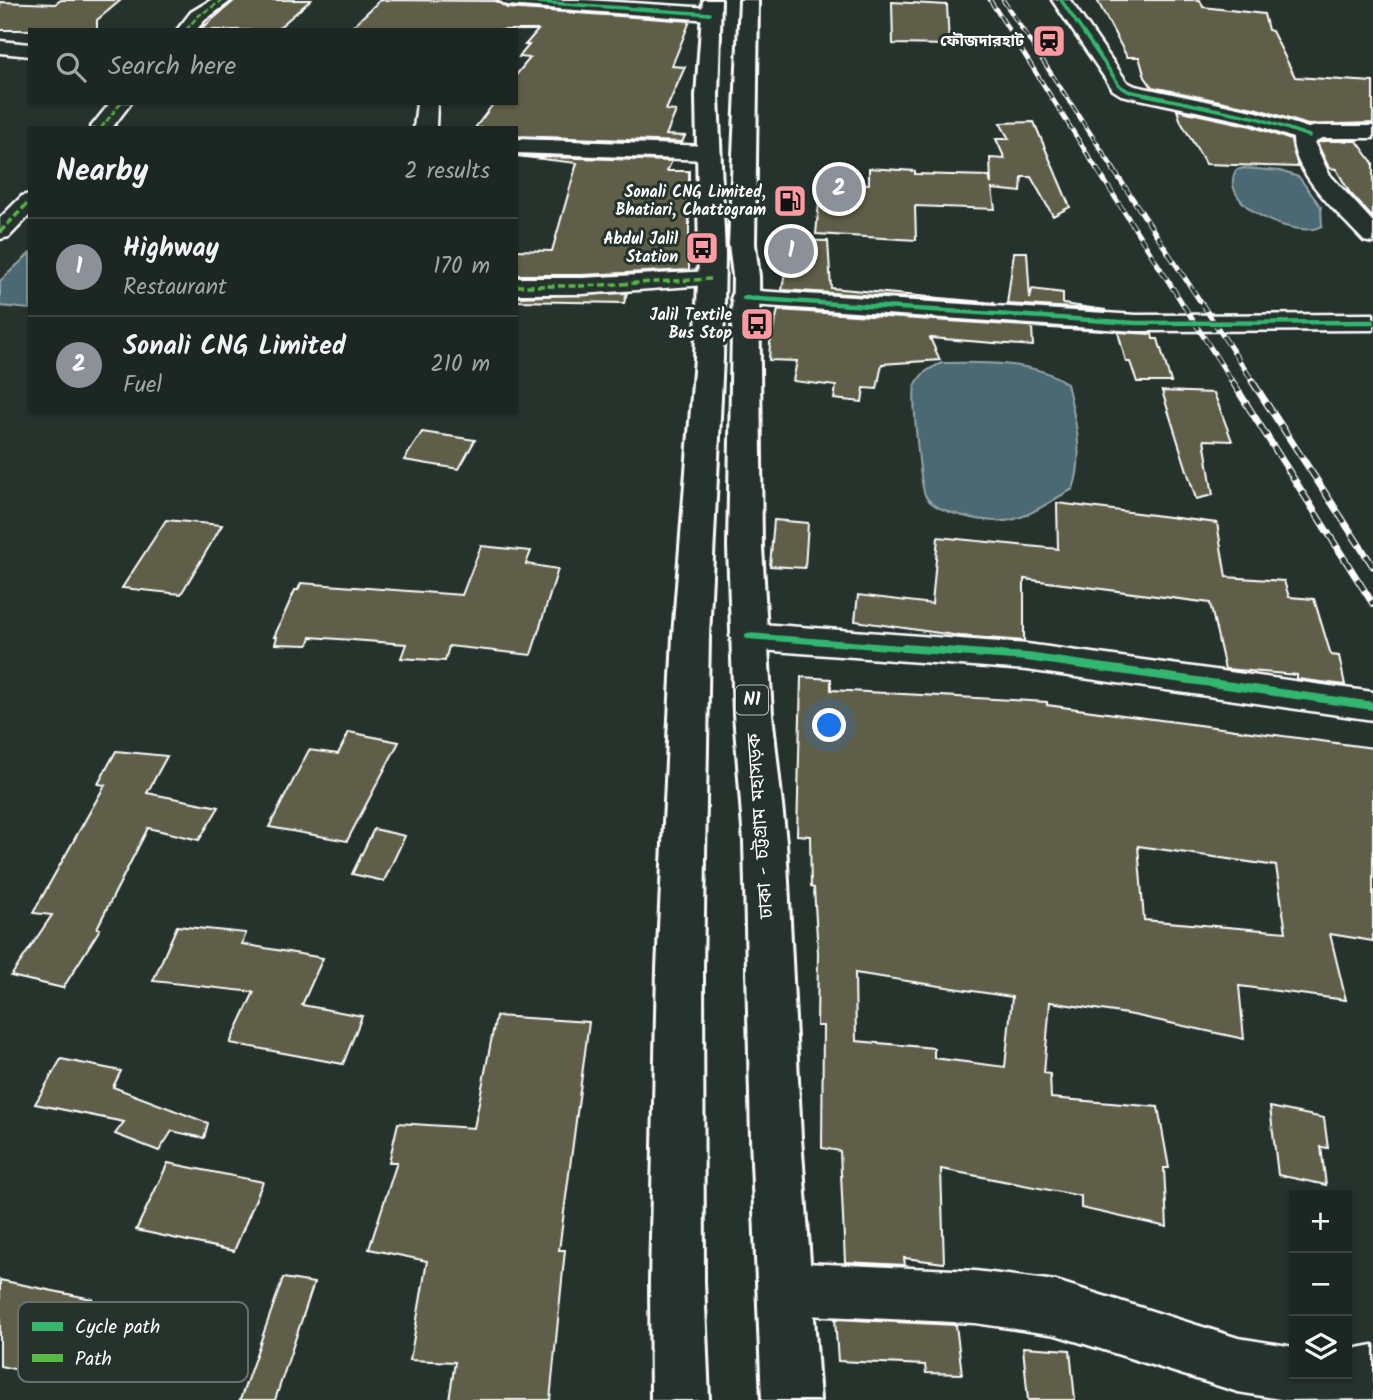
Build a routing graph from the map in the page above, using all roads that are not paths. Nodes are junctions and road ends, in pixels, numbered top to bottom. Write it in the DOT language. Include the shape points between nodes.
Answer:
graph roads {
  1 [pos="223,0"];
  2 [pos="506,0"];
  3 [pos="749,0"];
  4 [pos="1061,0"];
  5 [pos="711,7"];
  6 [pos="188,28"];
  7 [pos="0,47"];
  8 [pos="28,50"];
  9 [pos="119,105"];
  10 [pos="427,105"];
  11 [pos="103,126"];
  12 [pos="425,126"];
  13 [pos="1373,132"];
  14 [pos="1309,136"];
  15 [pos="518,146"];
  16 [pos="709,153"];
  17 [pos="28,203"];
  18 [pos="0,232"];
  19 [pos="1373,236"];
  20 [pos="710,279"];
  21 [pos="518,286"];
  22 [pos="744,298"];
  23 [pos="1373,322"];
  24 [pos="748,636"];
  25 [pos="1373,706"];
  26 [pos="783,1289"];
  27 [pos="1373,1372"];
  28 [pos="680,1400"];
  29 [pos="791,1400"];
  1 -- 6 [label="street"];
  2 -- 5 [label="street"];
  3 -- 22 [label="highway, ঢাকা - চট্টগ্রাম মহাসড়ক / N1"];
  4 -- 14 [label="street" via="1128,91 1257,118"];
  5 -- 16 [label="highway"];
  7 -- 8 [label="street"];
  9 -- 11 [label="street"];
  10 -- 12 [label="street"];
  13 -- 14 [label="street"];
  14 -- 19 [label="street" via="1303,139 1304,152 1320,177"];
  15 -- 16 [label="street"];
  16 -- 20 [label="highway"];
  17 -- 18 [label="street"];
  20 -- 21 [label="street"];
  20 -- 28 [label="highway" via="680,969"];
  22 -- 23 [label="street" via="1136,323"];
  22 -- 24 [label="highway, ঢাকা - চট্টগ্রাম মহাসড়ক / N1"];
  24 -- 25 [label="street" via="1027,657"];
  24 -- 26 [label="highway, ঢাকা - চট্টগ্রাম মহাসড়ক / N1" via="765,842"];
  26 -- 27 [label="street" via="975,1297 1056,1308 1238,1365 1332,1380"];
  26 -- 29 [label="highway, ঢাকা - চট্টগ্রাম মহাসড়ক / N1"];
}
